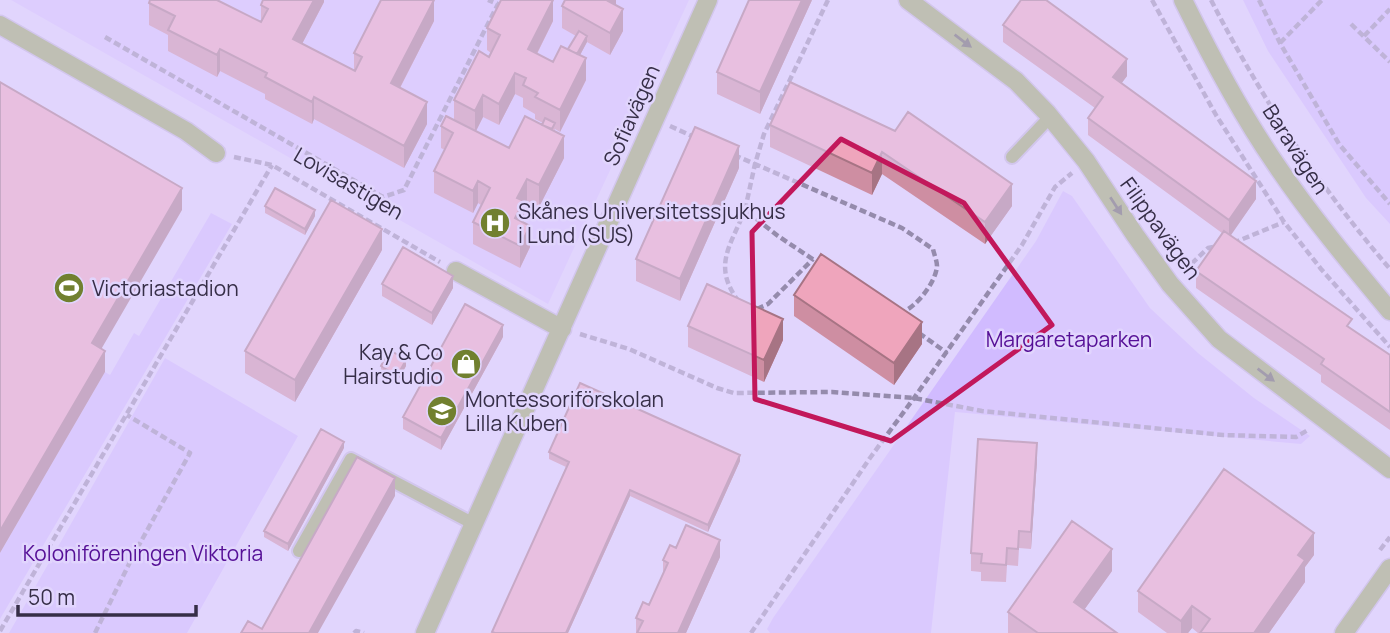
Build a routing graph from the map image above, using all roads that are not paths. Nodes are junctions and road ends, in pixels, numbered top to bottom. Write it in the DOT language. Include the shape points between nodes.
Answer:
graph roads {
  1 [pos="708,0"];
  2 [pos="908,0"];
  3 [pos="1182,0"];
  4 [pos="0,25"];
  5 [pos="1050,117"];
  6 [pos="216,153"];
  7 [pos="1012,157"];
  8 [pos="456,271"];
  9 [pos="1390,311"];
  10 [pos="562,329"];
  11 [pos="1390,469"];
  12 [pos="474,524"];
  13 [pos="299,551"];
  14 [pos="1389,573"];
  15 [pos="425,633"];
  16 [pos="1344,633"];
  1 -- 10 [label="street, Sofiavägen"];
  2 -- 5 [label="street, Filippavägen, one-way" via="1016,81"];
  3 -- 9 [label="street, Baravägen" via="1273,161"];
  4 -- 6 [label="street" via="186,131"];
  5 -- 7 [label="lane"];
  5 -- 11 [label="street, Filippavägen, one-way" via="1086,161 1170,284 1219,339"];
  8 -- 10 [label="street"];
  10 -- 12 [label="street, Sofiavägen"];
  12 -- 13 [label="lane" via="351,459"];
  12 -- 15 [label="street, Sofiavägen"];
  14 -- 16 [label="street"];
}
